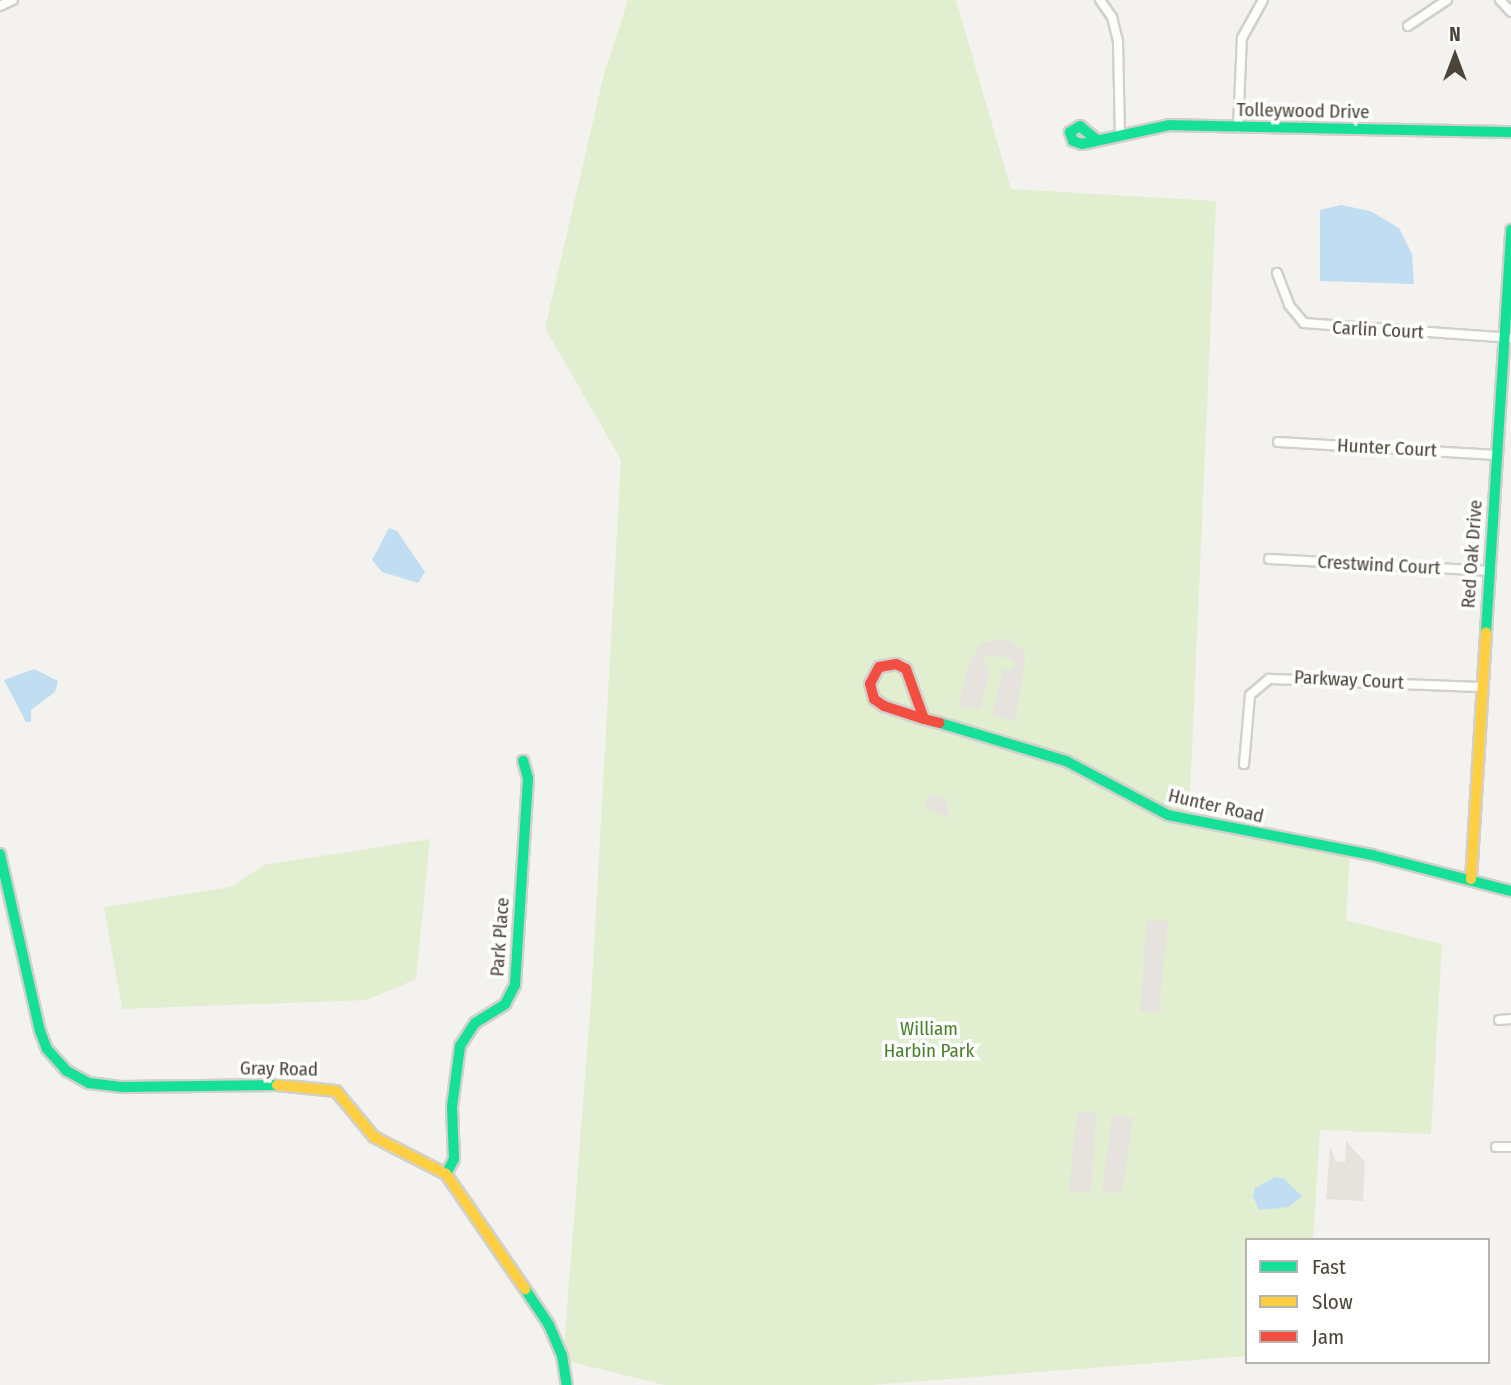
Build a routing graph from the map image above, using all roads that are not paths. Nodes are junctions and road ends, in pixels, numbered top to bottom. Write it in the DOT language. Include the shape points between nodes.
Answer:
graph roads {
  1 [pos="13,0"];
  2 [pos="1100,0"];
  3 [pos="1264,0"];
  4 [pos="1447,0"];
  5 [pos="1500,0"];
  6 [pos="0,6"];
  7 [pos="1511,12"];
  8 [pos="1408,26"];
  9 [pos="1238,128"];
  10 [pos="1511,132"];
  11 [pos="1120,135"];
  12 [pos="1097,140"];
  13 [pos="1511,230"];
  14 [pos="1277,273"];
  15 [pos="1508,338"];
  16 [pos="1278,442"];
  17 [pos="1497,455"];
  18 [pos="1269,559"];
  19 [pos="1488,571"];
  20 [pos="1481,687"];
  21 [pos="924,719"];
  22 [pos="523,761"];
  23 [pos="1244,764"];
  24 [pos="0,854"];
  25 [pos="1471,879"];
  26 [pos="1511,891"];
  27 [pos="1511,1019"];
  28 [pos="1499,1020"];
  29 [pos="1496,1147"];
  30 [pos="1511,1147"];
  31 [pos="446,1174"];
  32 [pos="566,1385"];
  1 -- 6 [label="street"];
  2 -- 11 [label="street" via="1112,17 1118,41"];
  3 -- 9 [label="street" via="1242,38"];
  4 -- 8 [label="street"];
  5 -- 7 [label="street"];
  9 -- 10 [label="street, Tolleywood Drive"];
  9 -- 11 [label="street, Tolleywood Drive" via="1169,125"];
  11 -- 12 [label="street, Tolleywood Drive"];
  13 -- 15 [label="street, Red Oak Drive"];
  14 -- 15 [label="street, Carlin Court" via="1289,305 1304,323"];
  15 -- 17 [label="street, Red Oak Drive"];
  16 -- 17 [label="street, Hunter Court"];
  17 -- 19 [label="street, Red Oak Drive"];
  18 -- 19 [label="street, Crestwind Court"];
  19 -- 20 [label="street, Red Oak Drive"];
  20 -- 23 [label="street, Parkway Court" via="1269,679 1250,695"];
  20 -- 25 [label="street, Red Oak Drive"];
  21 -- 21 [label="street, Hunter Road" via="874,699 870,684 879,667 896,664 906,669"];
  21 -- 25 [label="street, Hunter Road" via="1066,761 1168,816"];
  22 -- 31 [label="street, Park Place" via="528,778 514,985 505,1004 475,1023 460,1046 452,1107 454,1159"];
  24 -- 31 [label="street, Gray Road" via="40,1031 47,1049 67,1072 89,1083 123,1087 320,1086 336,1091 387,1147"];
  25 -- 26 [label="street, Hunter Road"];
  27 -- 28 [label="street"];
  29 -- 30 [label="street"];
  31 -- 32 [label="street" via="549,1325 562,1355"];
}
